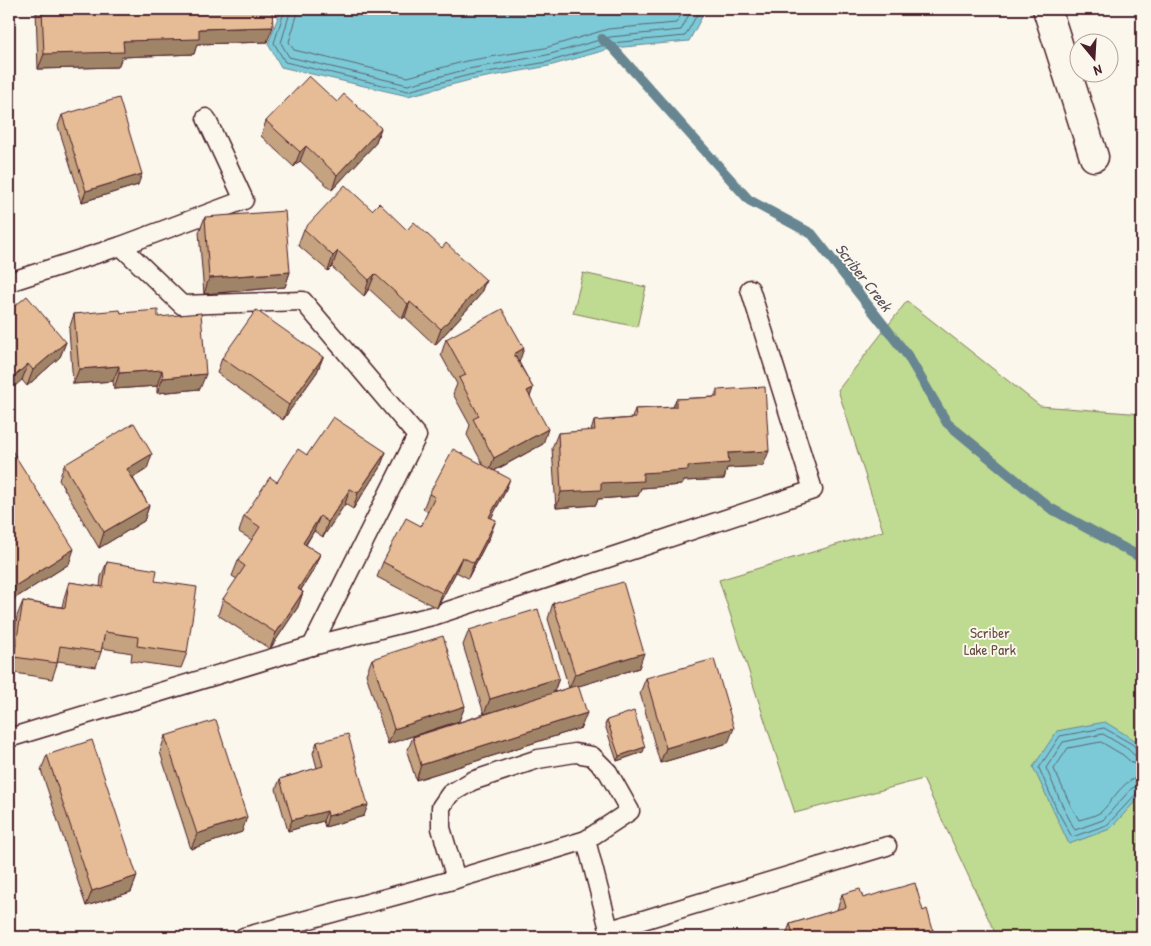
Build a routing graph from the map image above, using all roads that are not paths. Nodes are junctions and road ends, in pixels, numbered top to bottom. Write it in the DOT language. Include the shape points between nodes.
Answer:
graph roads {
  1 [pos="1048,9"];
  2 [pos="206,118"];
  3 [pos="1094,157"];
  4 [pos="121,246"];
  5 [pos="9,282"];
  6 [pos="750,289"];
  7 [pos="312,646"];
  8 [pos="9,736"];
  9 [pos="586,840"];
  10 [pos="887,846"];
  11 [pos="456,879"];
  12 [pos="611,934"];
  13 [pos="244,937"];
  1 -- 3 [label="street"];
  2 -- 4 [label="lane" via="244,200"];
  4 -- 5 [label="lane"];
  4 -- 7 [label="lane" via="182,304 303,300 417,436"];
  6 -- 7 [label="lane" via="812,490 436,615"];
  7 -- 8 [label="lane"];
  9 -- 11 [label="lane"];
  9 -- 11 [label="lane" via="630,811 608,772 592,756 575,753 538,759 472,781 450,794 441,807 441,828"];
  9 -- 12 [label="lane"];
  10 -- 12 [label="lane"];
  11 -- 13 [label="lane"];
}
